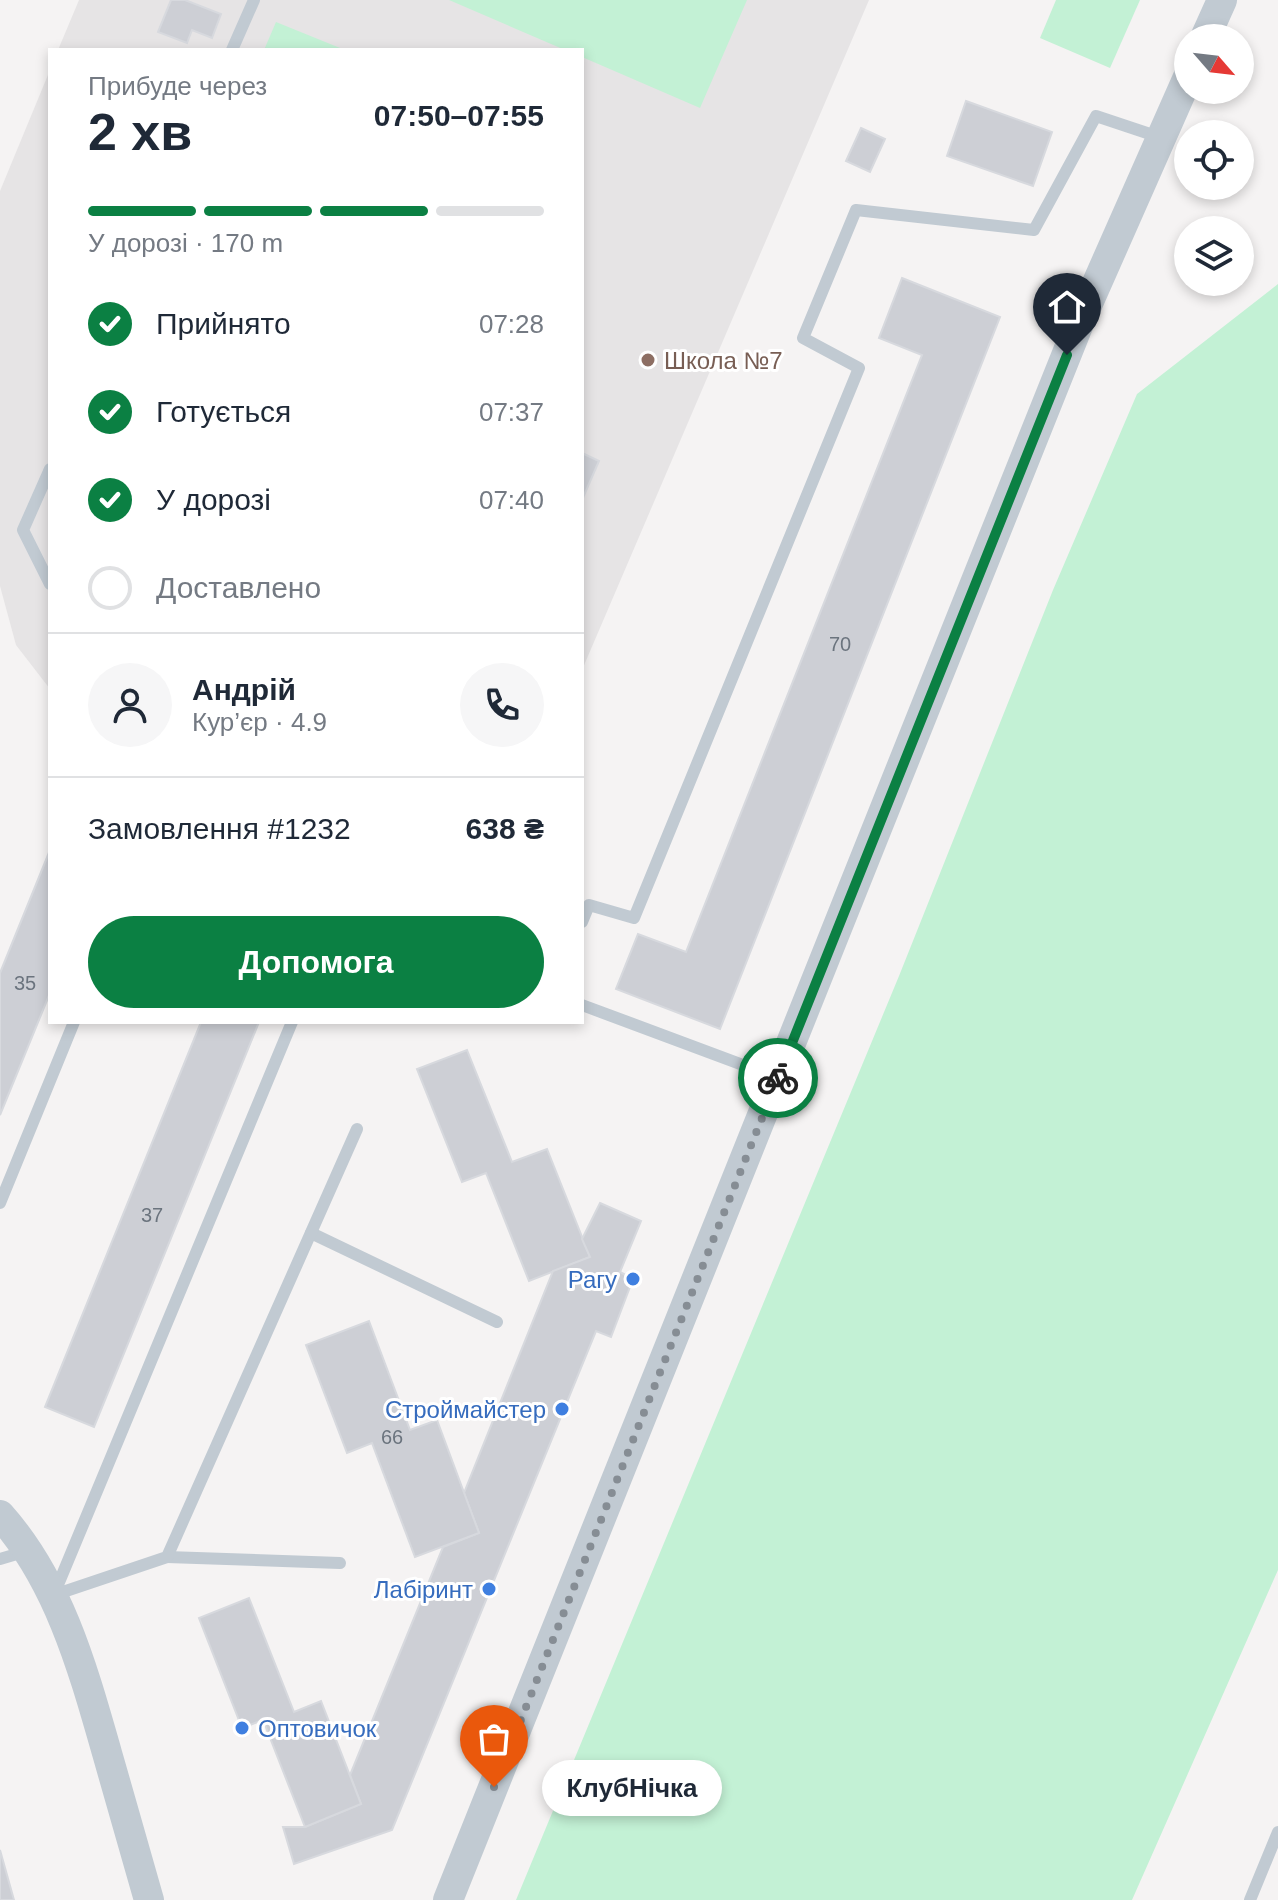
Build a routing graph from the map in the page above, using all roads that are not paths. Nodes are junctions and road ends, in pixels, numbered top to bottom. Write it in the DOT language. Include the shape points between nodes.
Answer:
graph roads {
  1 [pos="254,0"];
  2 [pos="1222,0"];
  3 [pos="1211,24"];
  4 [pos="233,48"];
  5 [pos="1176,104"];
  6 [pos="1161,138"];
  7 [pos="48,474"];
  8 [pos="48,580"];
  9 [pos="584,917"];
  10 [pos="584,1006"];
  11 [pos="73,1024"];
  12 [pos="291,1024"];
  13 [pos="778,1078"];
  14 [pos="357,1129"];
  15 [pos="0,1203"];
  16 [pos="311,1233"];
  17 [pos="497,1322"];
  18 [pos="0,1515"];
  19 [pos="13,1555"];
  20 [pos="167,1557"];
  21 [pos="340,1563"];
  22 [pos="54,1595"];
  23 [pos="1278,1832"];
  24 [pos="149,1900"];
  25 [pos="448,1900"];
  26 [pos="1250,1900"];
  1 -- 4 [label="lane"];
  2 -- 3 [label="street"];
  5 -- 6 [label="street"];
  6 -- 9 [label="lane" via="1096,116 1034,230 856,210 803,338 859,368 634,918 589,905"];
  6 -- 13 [label="street" via="1078,326"];
  7 -- 8 [label="lane" via="23,530"];
  10 -- 13 [label="lane"];
  11 -- 15 [label="lane"];
  12 -- 22 [label="lane"];
  13 -- 25 [label="street"];
  14 -- 16 [label="lane"];
  16 -- 17 [label="lane"];
  16 -- 20 [label="lane"];
  18 -- 19 [label="street"];
  19 -- 22 [label="street"];
  20 -- 21 [label="lane"];
  20 -- 22 [label="lane"];
  22 -- 24 [label="street" via="83,1669"];
  23 -- 26 [label="lane"];
}
